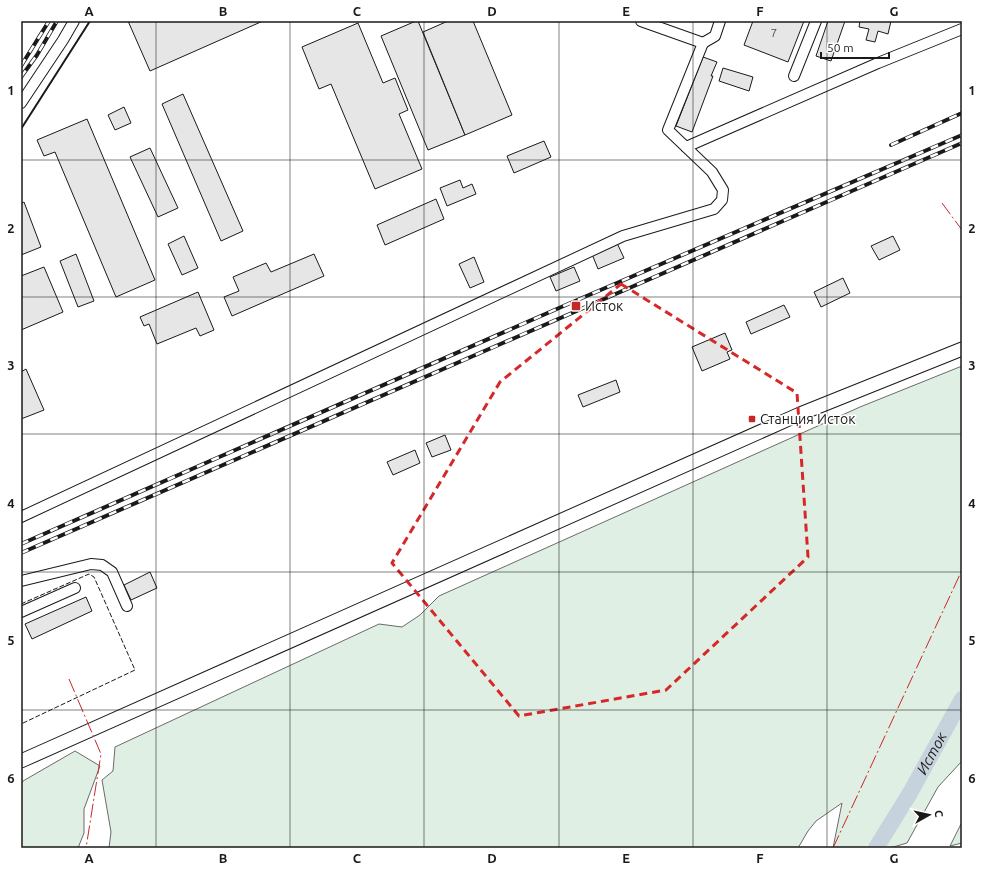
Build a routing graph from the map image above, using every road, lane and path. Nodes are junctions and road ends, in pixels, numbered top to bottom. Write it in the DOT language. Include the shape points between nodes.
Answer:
graph roads {
  1 [pos="74,21"];
  2 [pos="641,21"];
  3 [pos="720,21"];
  4 [pos="816,21"];
  5 [pos="962,29"];
  6 [pos="703,43"];
  7 [pos="794,76"];
  8 [pos="21,103"];
  9 [pos="686,147"];
  10 [pos="962,350"];
  11 [pos="21,517"];
  12 [pos="21,581"];
  13 [pos="75,588"];
  14 [pos="127,606"];
  15 [pos="21,612"];
  16 [pos="21,761"];
  1 -- 8 [label="street"];
  2 -- 6 [label="street"];
  3 -- 6 [label="street" via="715,36"];
  4 -- 7 [label="street"];
  5 -- 9 [label="street"];
  6 -- 9 [label="street" via="668,130"];
  9 -- 11 [label="street" via="712,172 723,190 722,200 714,209 623,236"];
  10 -- 16 [label="main road" via="800,414"];
  12 -- 14 [label="street" via="91,564 102,565 112,572"];
  13 -- 15 [label="street"];
}
